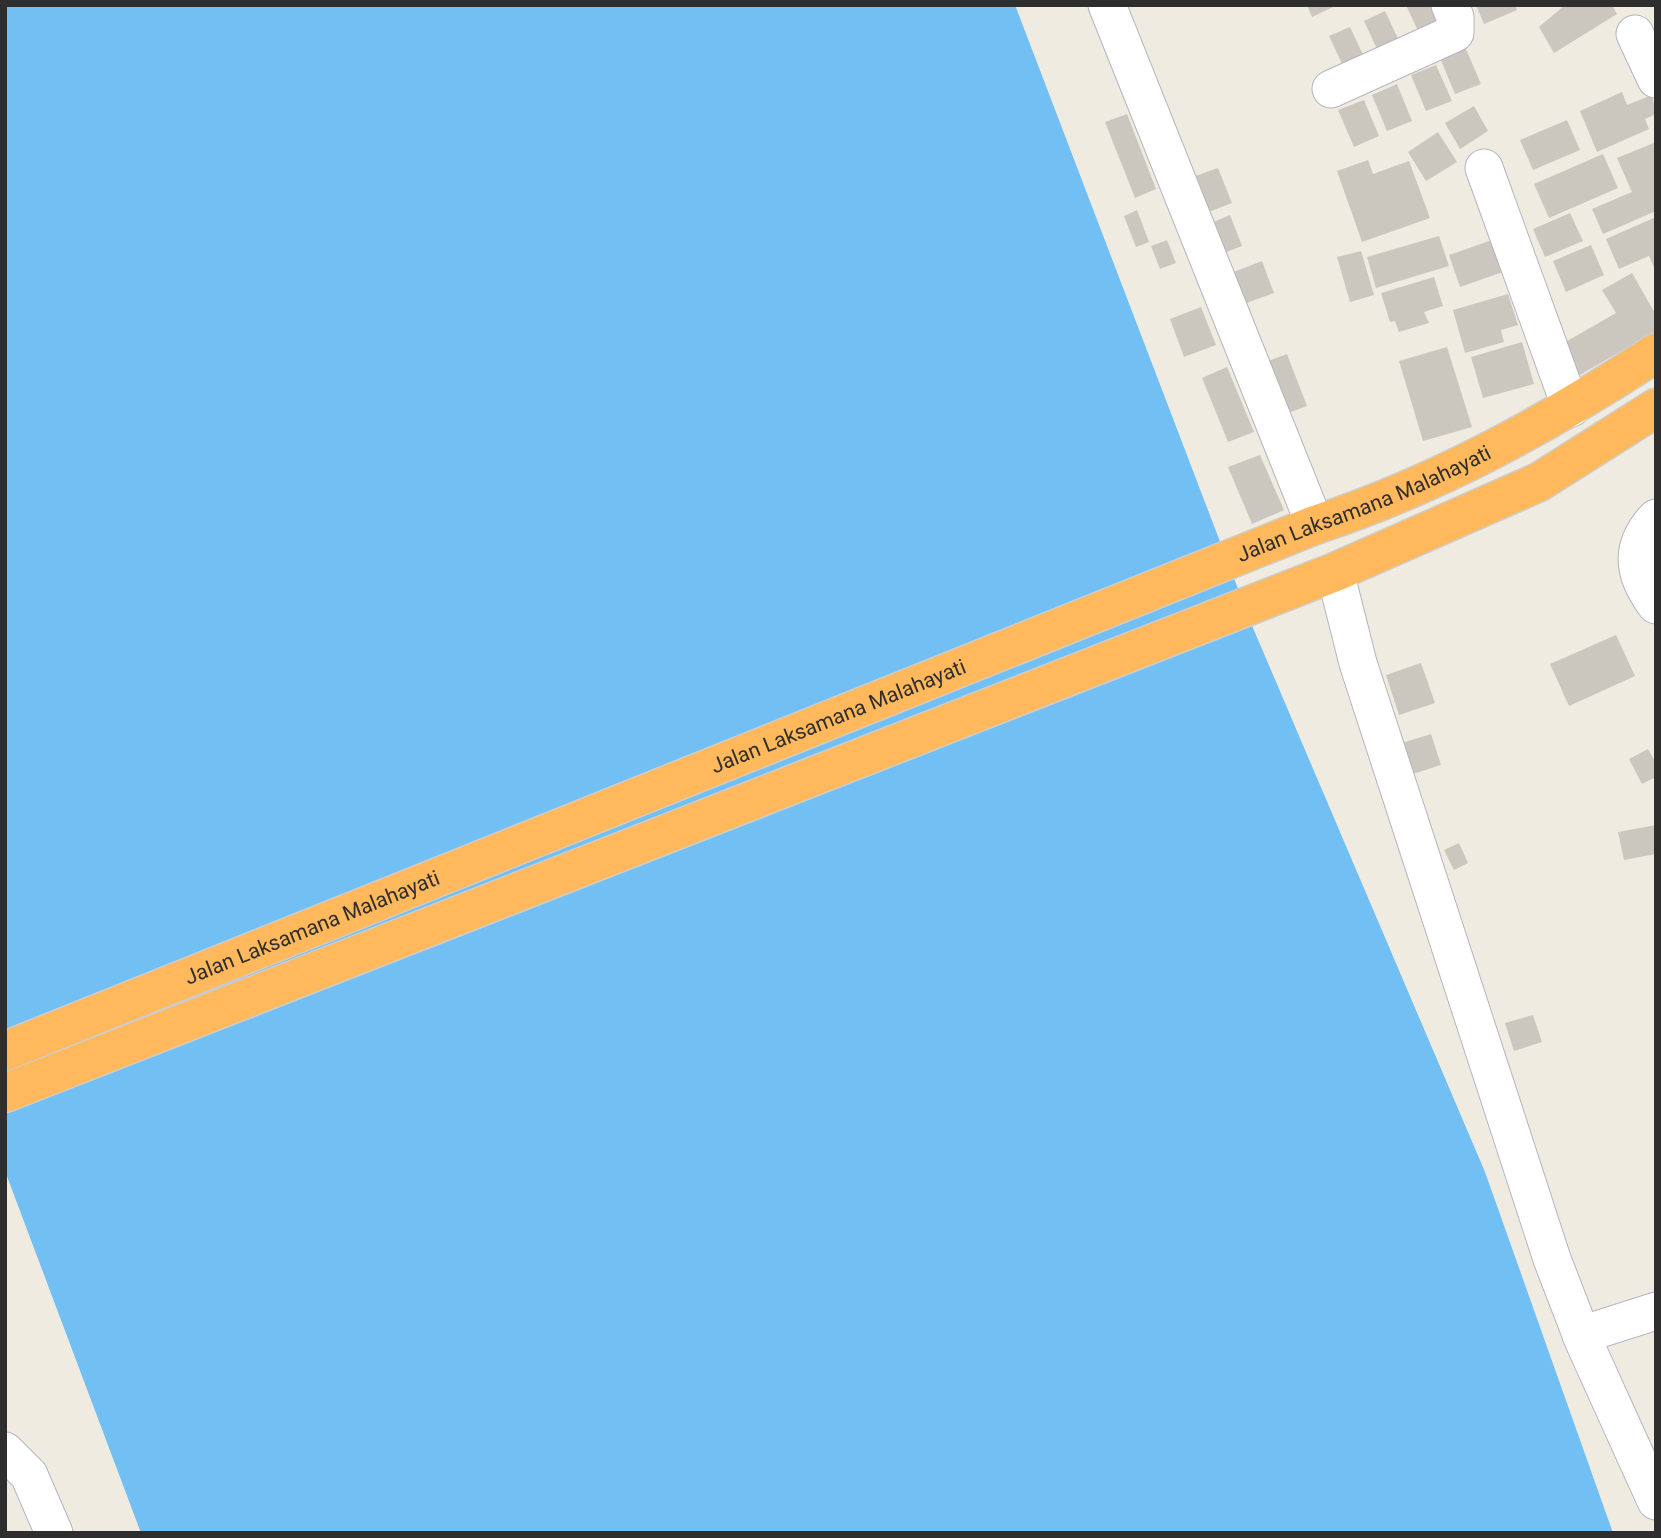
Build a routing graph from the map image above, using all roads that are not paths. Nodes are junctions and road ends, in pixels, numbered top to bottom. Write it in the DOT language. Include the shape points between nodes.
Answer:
graph roads {
  1 [pos="1107,5"];
  2 [pos="1450,5"];
  3 [pos="1635,34"];
  4 [pos="1656,79"];
  5 [pos="1331,89"];
  6 [pos="1484,167"];
  7 [pos="1656,353"];
  8 [pos="1571,408"];
  9 [pos="1656,408"];
  10 [pos="1656,518"];
  11 [pos="1303,530"];
  12 [pos="1322,577"];
  13 [pos="1656,606"];
  14 [pos="5,1051"];
  15 [pos="5,1093"];
  16 [pos="1656,1311"];
  17 [pos="1581,1335"];
  18 [pos="5,1451"];
  19 [pos="1656,1501"];
  20 [pos="54,1533"];
  1 -- 11 [label="street"];
  2 -- 5 [label="street" via="1455,33"];
  3 -- 4 [label="street"];
  6 -- 8 [label="street"];
  7 -- 8 [label="highway, Jalan Laksamana Malahayati"];
  8 -- 11 [label="highway, Jalan Laksamana Malahayati" via="1486,455"];
  9 -- 12 [label="highway, Jalan Laksamana Malahayati" via="1539,482"];
  10 -- 13 [label="street" via="1636,556 1636,574"];
  11 -- 14 [label="highway, Jalan Laksamana Malahayati"];
  12 -- 15 [label="highway, Jalan Laksamana Malahayati"];
  12 -- 17 [label="street" via="1358,663 1552,1259"];
  16 -- 17 [label="street"];
  17 -- 19 [label="street"];
  18 -- 20 [label="street" via="29,1475"];
}
